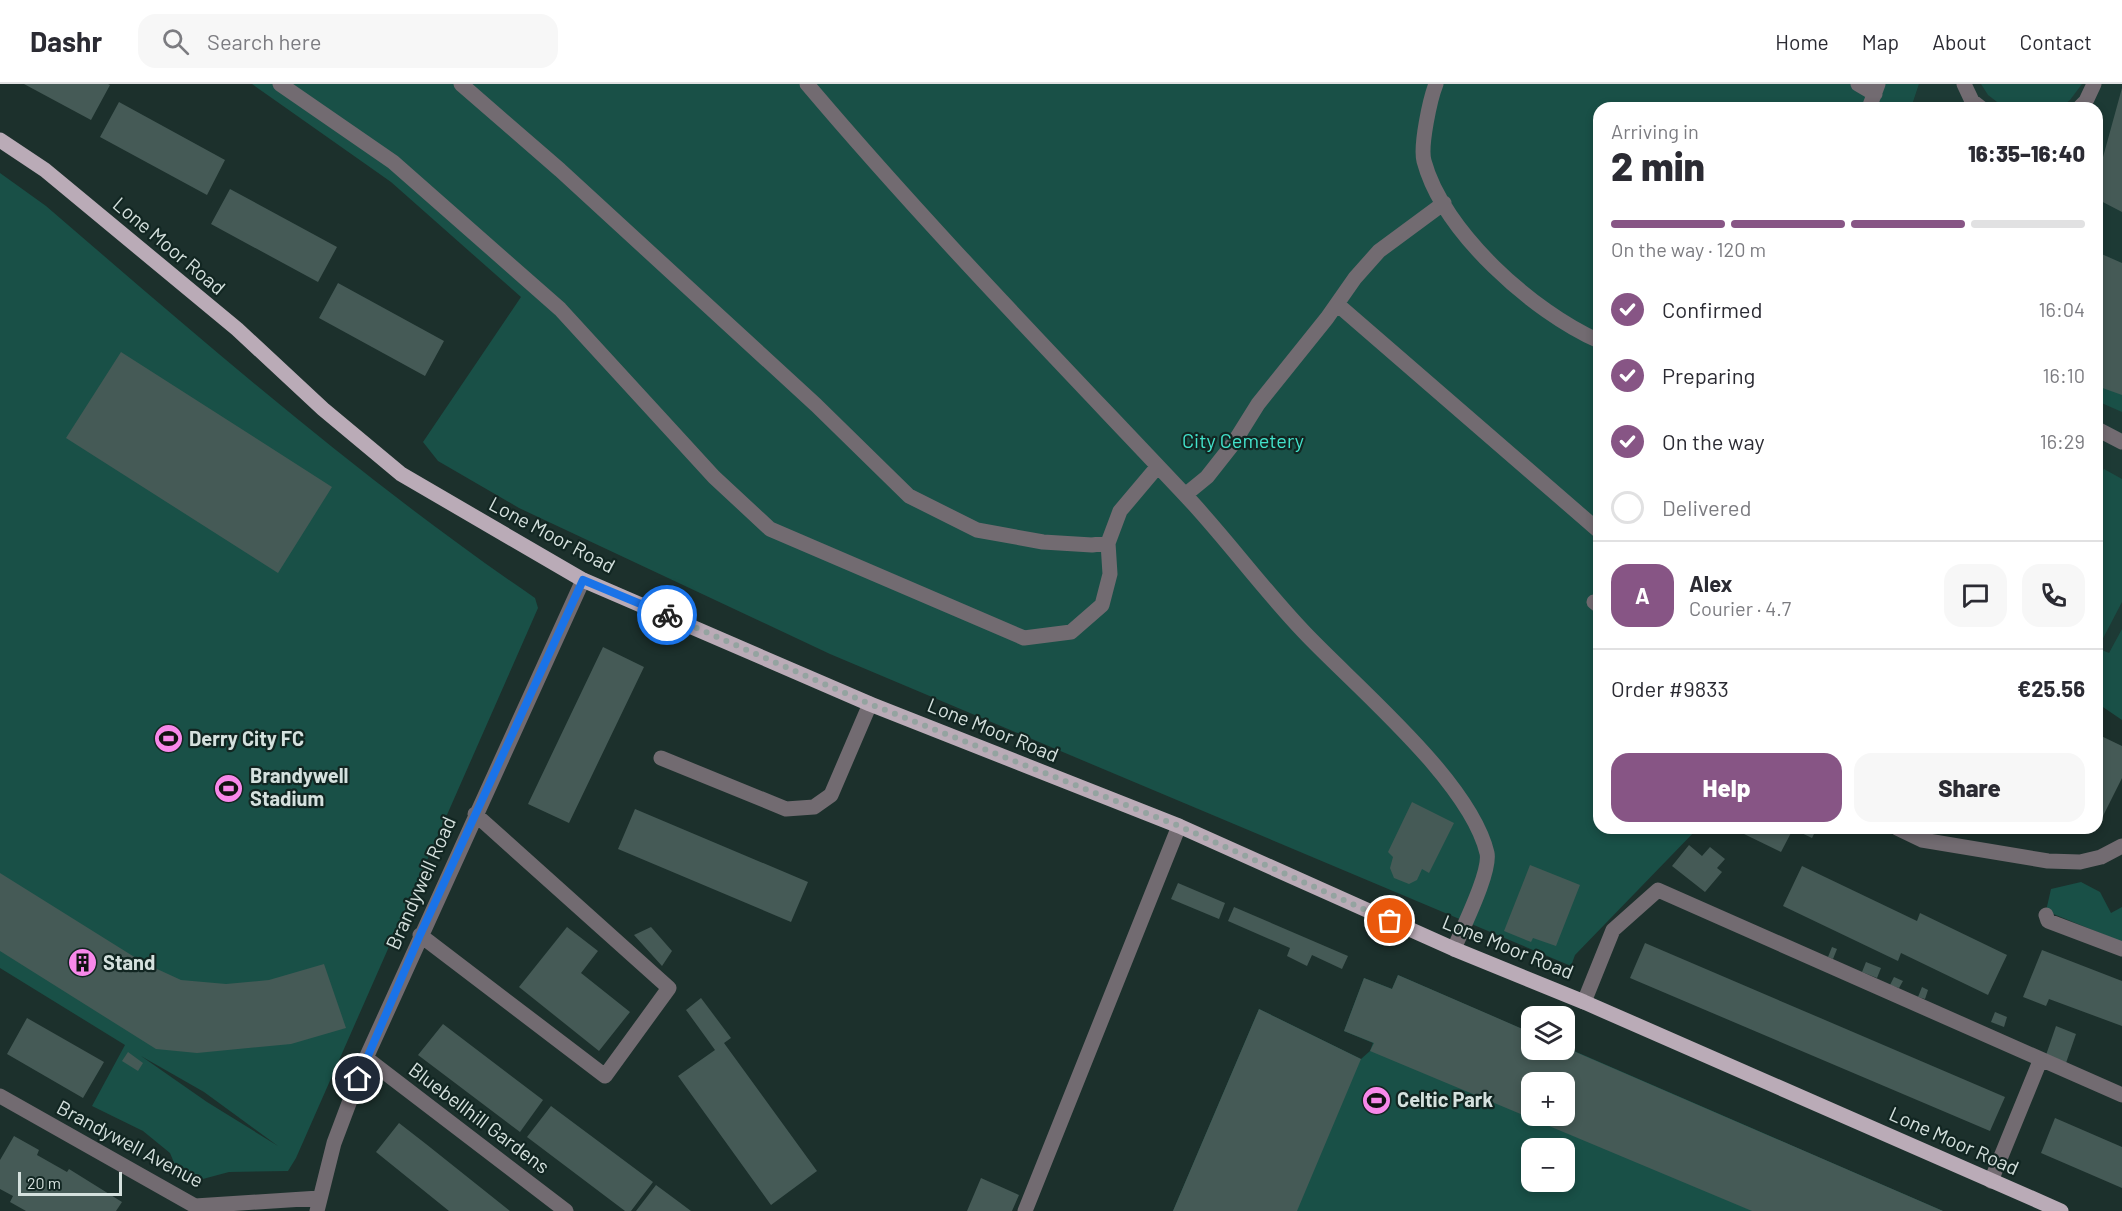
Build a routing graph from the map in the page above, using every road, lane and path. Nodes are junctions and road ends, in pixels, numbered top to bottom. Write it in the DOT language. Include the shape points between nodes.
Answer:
graph roads {
  1 [pos="280,84"];
  2 [pos="460,84"];
  3 [pos="807,84"];
  4 [pos="1436,84"];
  5 [pos="1858,84"];
  6 [pos="1964,84"];
  7 [pos="2094,84"];
  8 [pos="1874,95"];
  9 [pos="1972,102"];
  10 [pos="2085,102"];
  11 [pos="0,140"];
  12 [pos="1443,203"];
  13 [pos="1337,304"];
  14 [pos="1593,337"];
  15 [pos="2103,432"];
  16 [pos="2122,442"];
  17 [pos="1158,466"];
  18 [pos="1185,495"];
  19 [pos="1593,526"];
  20 [pos="1108,543"];
  21 [pos="583,580"];
  22 [pos="870,704"];
  23 [pos="661,758"];
  24 [pos="475,814"];
  25 [pos="1179,826"];
  26 [pos="1910,834"];
  27 [pos="2122,846"];
  28 [pos="2046,915"];
  29 [pos="420,935"];
  30 [pos="1454,949"];
  31 [pos="2122,949"];
  32 [pos="1584,1002"];
  33 [pos="366,1058"];
  34 [pos="2040,1061"];
  35 [pos="2122,1095"];
  36 [pos="0,1096"];
  37 [pos="1991,1180"];
  38 [pos="318,1204"];
  39 [pos="566,1211"];
  40 [pos="1025,1211"];
  41 [pos="2061,1211"];
  1 -- 20 [label="street" via="393,162 560,309 714,477 770,529 1024,638 1071,632 1102,604 1110,574"];
  2 -- 20 [label="street" via="604,210 909,496 977,530 1043,542"];
  3 -- 17 [label="street" via="861,148"];
  4 -- 12 [label="street" via="1430,101 1423,159"];
  5 -- 8 [label="street"];
  6 -- 9 [label="street"];
  7 -- 10 [label="street"];
  11 -- 21 [label="main road, Lone Moor Road" via="45,170 237,328 323,409 401,474"];
  12 -- 13 [label="street" via="1379,251"];
  12 -- 14 [label="street" via="1485,258 1527,297"];
  13 -- 18 [label="street" via="1258,404 1207,477"];
  13 -- 19 [label="street"];
  15 -- 16 [label="street"];
  17 -- 18 [label="street"];
  17 -- 20 [label="street" via="1120,511"];
  18 -- 30 [label="street" via="1303,631 1400,728 1475,820 1488,856 1479,890"];
  21 -- 22 [label="main road, Lone Moor Road"];
  21 -- 24 [label="street, Brandywell Road"];
  22 -- 23 [label="street" via="831,795 814,807 786,809"];
  22 -- 25 [label="main road, Lone Moor Road"];
  24 -- 29 [label="street, Brandywell Road"];
  24 -- 29 [label="street" via="669,988 605,1076"];
  25 -- 30 [label="main road, Lone Moor Road"];
  25 -- 40 [label="street"];
  26 -- 27 [label="street" via="1922,840 2048,861 2080,862"];
  28 -- 31 [label="street" via="2048,921"];
  29 -- 33 [label="street, Brandywell Road"];
  30 -- 32 [label="main road, Lone Moor Road"];
  32 -- 34 [label="street" via="1613,930 1658,890"];
  32 -- 37 [label="main road, Lone Moor Road"];
  33 -- 38 [label="street, Brandywell Road" via="334,1143"];
  33 -- 39 [label="street, Bluebellhill Gardens"];
  34 -- 35 [label="street"];
  34 -- 37 [label="street"];
  36 -- 38 [label="street, Brandywell Avenue" via="195,1206"];
  37 -- 41 [label="main road, Lone Moor Road"];
}
